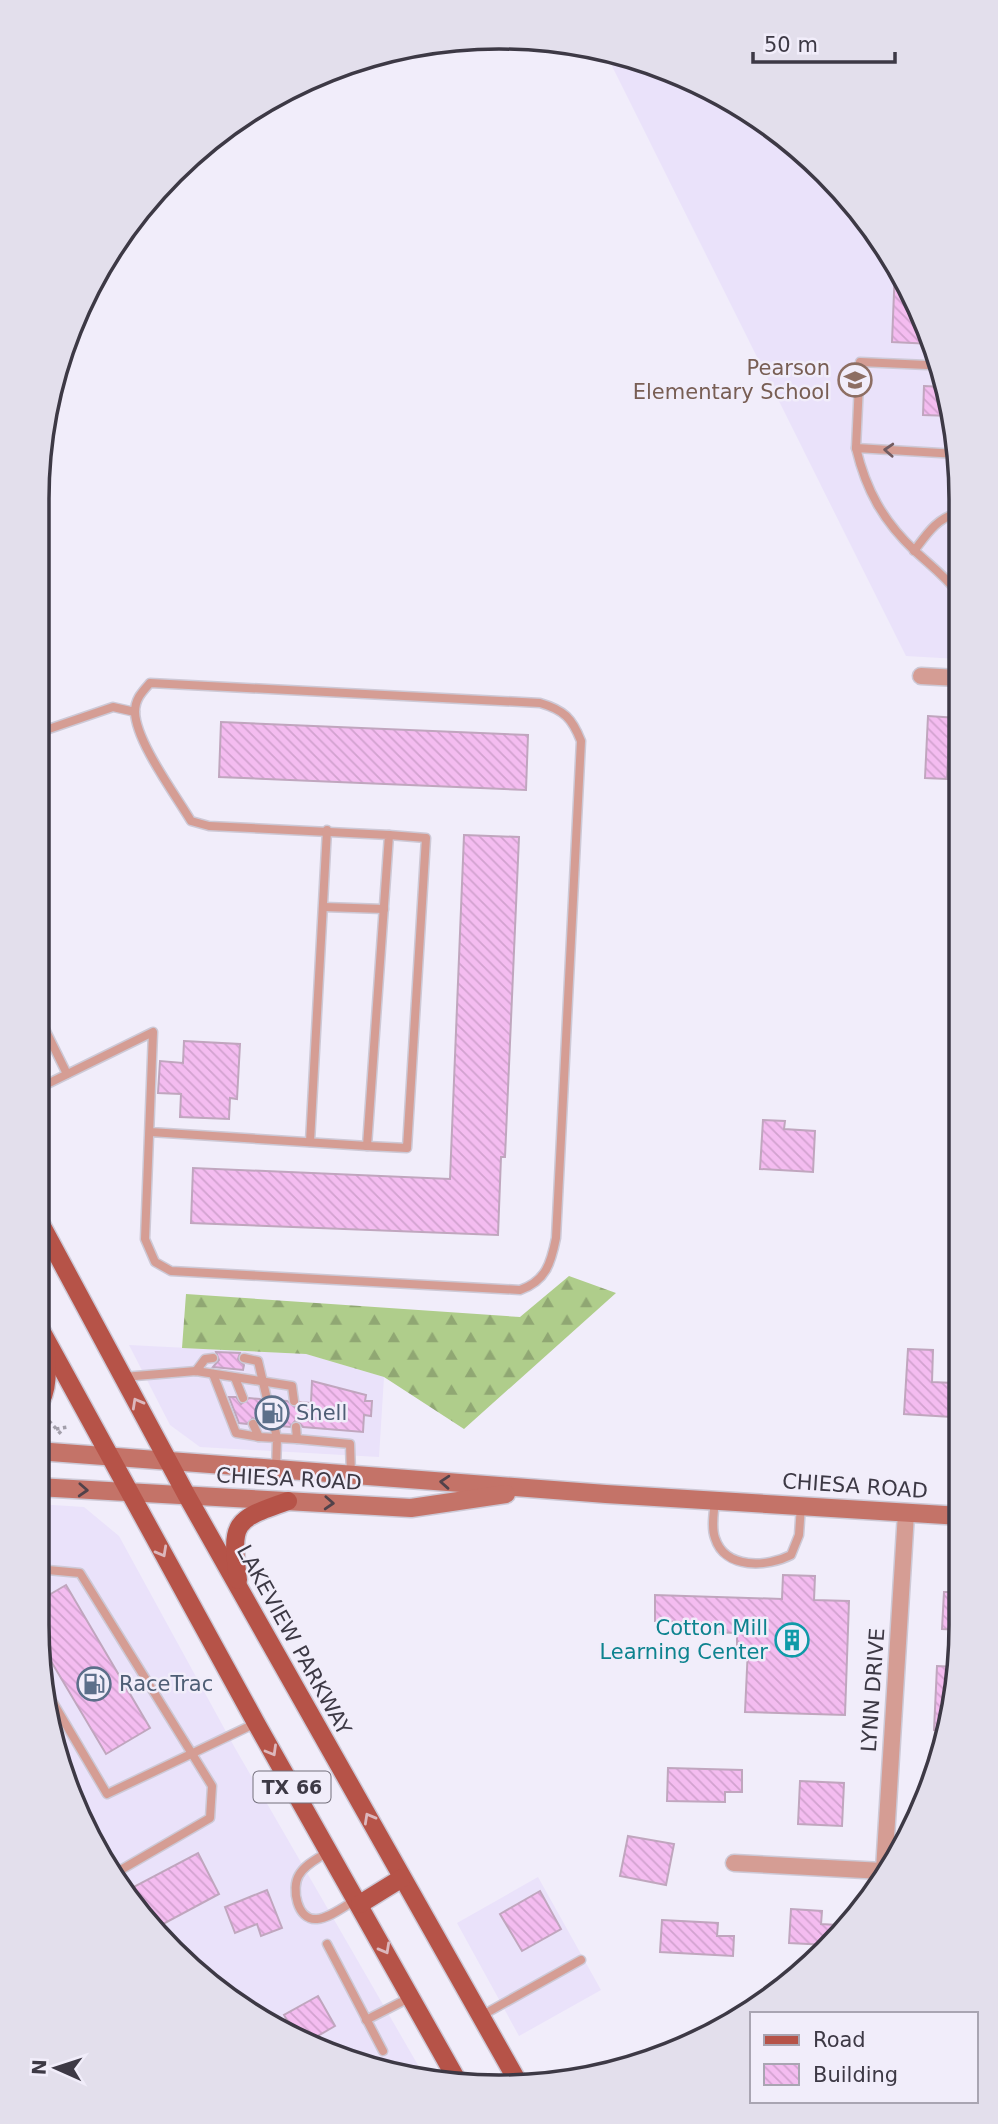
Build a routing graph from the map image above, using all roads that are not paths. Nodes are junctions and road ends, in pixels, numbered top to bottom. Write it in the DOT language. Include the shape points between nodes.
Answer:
graph roads {
  1 [pos="927,365"];
  2 [pos="856,448"];
  3 [pos="946,453"];
  4 [pos="949,515"];
  5 [pos="914,551"];
  6 [pos="949,582"];
  7 [pos="921,676"];
  8 [pos="949,678"];
  9 [pos="135,712"];
  10 [pos="49,729"];
  11 [pos="327,830"];
  12 [pos="389,835"];
  13 [pos="324,907"];
  14 [pos="384,909"];
  15 [pos="49,1037"];
  16 [pos="67,1074"];
  17 [pos="49,1083"];
  18 [pos="150,1132"];
  19 [pos="310,1142"];
  20 [pos="367,1146"];
  21 [pos="49,1239"];
  22 [pos="49,1344"];
  23 [pos="213,1358"];
  24 [pos="244,1358"];
  25 [pos="196,1371"];
  26 [pos="213,1374"];
  27 [pos="123,1377"];
  28 [pos="235,1378"];
  29 [pos="262,1381"];
  30 [pos="243,1398"];
  31 [pos="267,1399"];
  32 [pos="294,1401"];
  33 [pos="253,1424"];
  34 [pos="274,1425"];
  35 [pos="296,1427"];
  36 [pos="260,1437"];
  37 [pos="277,1438"];
  38 [pos="296,1439"];
  39 [pos="49,1452"];
  40 [pos="112,1458"];
  41 [pos="170,1462"];
  42 [pos="276,1470"];
  43 [pos="351,1476"];
  44 [pos="49,1488"];
  45 [pos="537,1489"];
  46 [pos="129,1492"];
  47 [pos="187,1496"];
  48 [pos="715,1500"];
  49 [pos="288,1501"];
  50 [pos="801,1505"];
  51 [pos="906,1513"];
  52 [pos="949,1515"];
  53 [pos="49,1570"];
  54 [pos="238,1587"];
  55 [pos="58,1710"];
  56 [pos="256,1723"];
  57 [pos="192,1753"];
  58 [pos="329,1851"];
  59 [pos="884,1858"];
  60 [pos="734,1863"];
  61 [pos="121,1869"];
  62 [pos="876,1870"];
  63 [pos="402,1878"];
  64 [pos="358,1902"];
  65 [pos="327,1944"];
  66 [pos="581,1959"];
  67 [pos="411,1997"];
  68 [pos="481,2016"];
  69 [pos="366,2020"];
  70 [pos="383,2051"];
  71 [pos="453,2072"];
  72 [pos="514,2074"];
  1 -- 2 [label="lane" via="860,362"];
  3 -- 2 [label="lane, one-way"];
  2 -- 5 [label="lane" via="873,502"];
  4 -- 5 [label="lane" via="933,525"];
  5 -- 6 [label="lane"];
  7 -- 8 [label="street"];
  9 -- 10 [label="lane" via="113,707"];
  9 -- 11 [label="lane" via="141,735 191,821 209,826"];
  9 -- 18 [label="lane" via="138,695 150,683 540,703 573,720 581,741 555,1238 551,1265 536,1284 520,1290 171,1271 155,1262 145,1239"];
  11 -- 12 [label="lane"];
  11 -- 13 [label="lane"];
  12 -- 14 [label="lane"];
  12 -- 20 [label="lane" via="426,838 407,1148"];
  13 -- 14 [label="lane"];
  13 -- 19 [label="lane"];
  14 -- 20 [label="lane"];
  15 -- 16 [label="lane"];
  16 -- 17 [label="lane"];
  16 -- 18 [label="lane" via="153,1032"];
  18 -- 19 [label="lane"];
  19 -- 20 [label="lane"];
  21 -- 27 [label="main road, LAKEVIEW PARKWAY / TX 66"];
  22 -- 40 [label="main road, TX 66"];
  23 -- 25 [label="lane" via="205,1359"];
  24 -- 29 [label="lane" via="258,1361"];
  25 -- 26 [label="lane"];
  25 -- 27 [label="lane"];
  26 -- 28 [label="lane"];
  26 -- 36 [label="lane" via="236,1433"];
  41 -- 27 [label="main road, LAKEVIEW PARKWAY / TX 66, one-way"];
  28 -- 29 [label="lane"];
  28 -- 30 [label="lane"];
  29 -- 31 [label="lane"];
  29 -- 32 [label="lane" via="292,1386"];
  33 -- 36 [label="lane"];
  34 -- 37 [label="lane"];
  35 -- 38 [label="lane"];
  36 -- 37 [label="lane"];
  37 -- 38 [label="lane"];
  37 -- 42 [label="lane"];
  38 -- 43 [label="lane" via="350,1444"];
  39 -- 40 [label="main road, CHIESA ROAD"];
  40 -- 41 [label="main road, CHIESA ROAD"];
  40 -- 46 [label="main road, TX 66"];
  41 -- 42 [label="main road, CHIESA ROAD"];
  41 -- 47 [label="main road, LAKEVIEW PARKWAY / TX 66"];
  42 -- 43 [label="main road, CHIESA ROAD"];
  45 -- 43 [label="main road, CHIESA ROAD, one-way"];
  44 -- 46 [label="main road, CHIESA ROAD, one-way"];
  45 -- 48 [label="main road, CHIESA ROAD"];
  49 -- 45 [label="main road, CHIESA ROAD, one-way" via="411,1508"];
  46 -- 47 [label="main road, CHIESA ROAD"];
  46 -- 56 [label="main road, TX 66, one-way"];
  47 -- 49 [label="main road, CHIESA ROAD"];
  47 -- 54 [label="main road, LAKEVIEW PARKWAY / TX 66"];
  48 -- 50 [label="main road, CHIESA ROAD"];
  48 -- 50 [label="lane" via="715,1539 734,1560 750,1564 780,1561 791,1555 799,1535"];
  49 -- 54 [label="main road" via="250,1515 238,1526 233,1544"];
  50 -- 51 [label="main road, CHIESA ROAD"];
  51 -- 52 [label="main road, CHIESA ROAD"];
  51 -- 59 [label="street, LYNN DRIVE"];
  53 -- 57 [label="lane" via="80,1573"];
  63 -- 54 [label="main road, LAKEVIEW PARKWAY / TX 66, one-way"];
  55 -- 57 [label="lane" via="107,1794"];
  56 -- 57 [label="lane"];
  56 -- 58 [label="main road, TX 66, one-way"];
  57 -- 61 [label="lane" via="212,1786 210,1818"];
  58 -- 64 [label="main road, TX 66"];
  58 -- 64 [label="lane" via="297,1877 299,1908 311,1919 320,1919"];
  60 -- 62 [label="street"];
  63 -- 64 [label="main road"];
  63 -- 68 [label="main road, LAKEVIEW PARKWAY / TX 66"];
  64 -- 67 [label="main road, TX 66, one-way"];
  65 -- 69 [label="lane"];
  66 -- 68 [label="lane"];
  67 -- 69 [label="lane"];
  67 -- 71 [label="main road, TX 66"];
  68 -- 72 [label="main road, LAKEVIEW PARKWAY / TX 66"];
  69 -- 70 [label="lane"];
}
